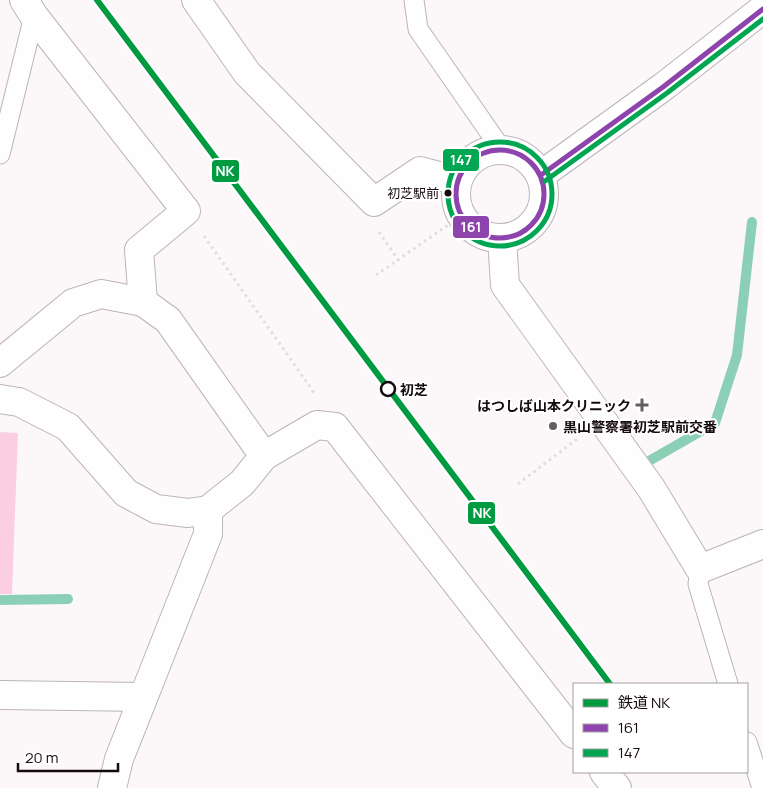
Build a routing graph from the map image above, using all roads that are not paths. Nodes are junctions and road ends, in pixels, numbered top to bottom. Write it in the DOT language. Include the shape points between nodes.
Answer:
graph roads {
  1 [pos="196,0"];
  2 [pos="414,0"];
  3 [pos="29,8"];
  4 [pos="763,9"];
  5 [pos="502,150"];
  6 [pos="0,154"];
  7 [pos="541,175"];
  8 [pos="457,181"];
  9 [pos="502,239"];
  10 [pos="144,302"];
  11 [pos="0,364"];
  12 [pos="0,398"];
  13 [pos="264,456"];
  14 [pos="208,510"];
  15 [pos="763,544"];
  16 [pos="700,568"];
  17 [pos="728,683"];
  18 [pos="0,695"];
  19 [pos="143,697"];
  20 [pos="573,733"];
  21 [pos="748,745"];
  22 [pos="605,773"];
  23 [pos="112,788"];
  24 [pos="617,788"];
  25 [pos="762,788"];
  1 -- 8 [label="street" via="247,73 374,202 420,171"];
  2 -- 5 [label="lane" via="418,29"];
  3 -- 6 [label="lane"];
  3 -- 10 [label="street" via="186,211 139,250"];
  4 -- 7 [label="street" via="663,87"];
  5 -- 7 [label="street" via="524,158"];
  5 -- 8 [label="street" via="474,158"];
  7 -- 9 [label="street" via="544,204 538,218 529,229"];
  8 -- 9 [label="street" via="455,195 461,216 475,231"];
  9 -- 16 [label="street" via="505,285 651,488"];
  10 -- 11 [label="street" via="101,294 73,303"];
  10 -- 13 [label="street" via="168,320"];
  12 -- 14 [label="street" via="20,402 68,427 126,493 156,509 188,513"];
  13 -- 14 [label="street" via="242,483"];
  13 -- 20 [label="street" via="317,425 335,427"];
  14 -- 19 [label="street" via="208,534"];
  15 -- 16 [label="street"];
  16 -- 17 [label="lane" via="698,584"];
  18 -- 19 [label="street"];
  19 -- 23 [label="street"];
  21 -- 25 [label="lane"];
  22 -- 24 [label="street"];
}
